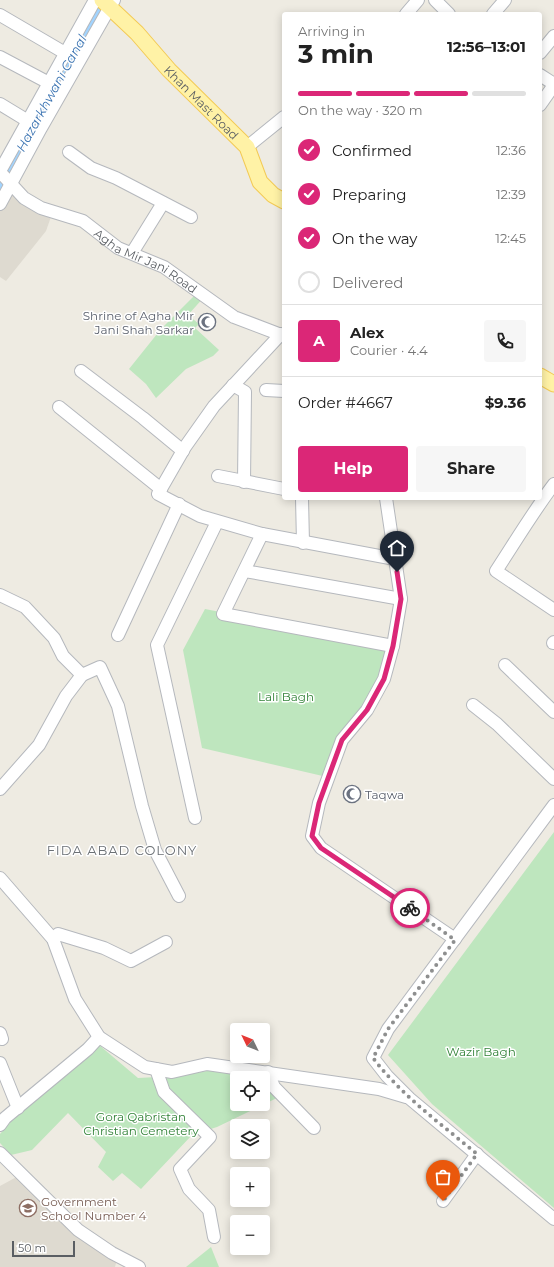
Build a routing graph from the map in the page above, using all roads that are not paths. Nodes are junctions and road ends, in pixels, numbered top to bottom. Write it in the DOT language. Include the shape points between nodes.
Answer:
graph roads {
  1 [pos="95,0"];
  2 [pos="418,0"];
  3 [pos="435,0"];
  4 [pos="505,0"];
  5 [pos="109,2"];
  6 [pos="408,12"];
  7 [pos="447,12"];
  8 [pos="495,12"];
  9 [pos="0,15"];
  10 [pos="554,36"];
  11 [pos="542,51"];
  12 [pos="65,53"];
  13 [pos="0,57"];
  14 [pos="542,77"];
  15 [pos="49,83"];
  16 [pos="554,84"];
  17 [pos="542,102"];
  18 [pos="0,104"];
  19 [pos="282,119"];
  20 [pos="28,121"];
  21 [pos="247,147"];
  22 [pos="69,152"];
  23 [pos="0,171"];
  24 [pos="10,185"];
  25 [pos="282,200"];
  26 [pos="164,203"];
  27 [pos="0,204"];
  28 [pos="191,218"];
  29 [pos="132,253"];
  30 [pos="282,335"];
  31 [pos="81,371"];
  32 [pos="542,377"];
  33 [pos="554,384"];
  34 [pos="233,385"];
  35 [pos="266,390"];
  36 [pos="282,391"];
  37 [pos="59,407"];
  38 [pos="182,451"];
  39 [pos="218,476"];
  40 [pos="244,482"];
  41 [pos="554,484"];
  42 [pos="161,489"];
  43 [pos="282,489"];
  44 [pos="542,499"];
  45 [pos="302,500"];
  46 [pos="386,500"];
  47 [pos="542,500"];
  48 [pos="179,504"];
  49 [pos="217,522"];
  50 [pos="262,534"];
  51 [pos="302,543"];
  52 [pos="395,559"];
  53 [pos="245,571"];
  54 [pos="0,594"];
  55 [pos="401,599"];
  56 [pos="554,610"];
  57 [pos="118,635"];
  58 [pos="393,646"];
  59 [pos="505,665"];
  60 [pos="82,675"];
  61 [pos="473,705"];
  62 [pos="554,712"];
  63 [pos="554,779"];
  64 [pos="0,789"];
  65 [pos="554,805"];
  66 [pos="195,818"];
  67 [pos="0,878"];
  68 [pos="179,896"];
  69 [pos="53,939"];
  70 [pos="455,940"];
  71 [pos="166,942"];
  72 [pos="99,1037"];
  73 [pos="0,1063"];
  74 [pos="156,1069"];
  75 [pos="260,1071"];
  76 [pos="270,1072"];
  77 [pos="270,1077"];
  78 [pos="409,1098"];
  79 [pos="18,1108"];
  80 [pos="0,1125"];
  81 [pos="314,1128"];
  82 [pos="0,1153"];
  83 [pos="477,1154"];
  84 [pos="443,1201"];
  85 [pos="554,1219"];
  86 [pos="214,1237"];
  87 [pos="139,1267"];
  1 -- 12 [label="street"];
  2 -- 6 [label="street"];
  3 -- 7 [label="street"];
  4 -- 8 [label="street"];
  5 -- 21 [label="main road, Khan Mast Road" via="169,70"];
  5 -- 24 [label="street"];
  9 -- 12 [label="street"];
  10 -- 11 [label="street"];
  12 -- 15 [label="street"];
  13 -- 15 [label="street"];
  14 -- 16 [label="street"];
  15 -- 20 [label="street"];
  16 -- 17 [label="street"];
  18 -- 20 [label="street"];
  19 -- 21 [label="street"];
  20 -- 23 [label="street"];
  21 -- 25 [label="main road, Khan Mast Road" via="260,182"];
  22 -- 26 [label="street" via="91,168"];
  23 -- 24 [label="street, Agha Mir Jani Road"];
  24 -- 27 [label="street"];
  24 -- 29 [label="street, Agha Mir Jani Road" via="24,198 41,208 83,221 118,248"];
  26 -- 28 [label="street"];
  26 -- 29 [label="street"];
  29 -- 30 [label="street, Agha Mir Jani Road" via="164,267 234,317"];
  30 -- 34 [label="street"];
  31 -- 38 [label="street"];
  32 -- 33 [label="main road"];
  34 -- 38 [label="street" via="214,406"];
  34 -- 40 [label="street" via="245,392"];
  35 -- 36 [label="street"];
  37 -- 42 [label="street"];
  38 -- 42 [label="street"];
  39 -- 40 [label="street"];
  40 -- 43 [label="street"];
  41 -- 44 [label="street"];
  42 -- 48 [label="street" via="158,494"];
  45 -- 51 [label="street"];
  46 -- 52 [label="street"];
  47 -- 56 [label="street" via="496,571"];
  48 -- 49 [label="street"];
  48 -- 57 [label="street"];
  49 -- 50 [label="street"];
  49 -- 66 [label="street" via="157,645"];
  50 -- 51 [label="street"];
  50 -- 53 [label="street"];
  51 -- 52 [label="street"];
  52 -- 55 [label="street"];
  53 -- 55 [label="street"];
  53 -- 58 [label="street" via="223,614"];
  54 -- 60 [label="street" via="25,607 54,638 63,656"];
  55 -- 58 [label="street"];
  58 -- 70 [label="street" via="384,679 367,710 342,740 319,803 312,836 321,848"];
  59 -- 62 [label="street"];
  60 -- 64 [label="street" via="66,696 39,745"];
  60 -- 68 [label="street" via="100,667 118,706 155,850"];
  61 -- 63 [label="street" via="497,724"];
  65 -- 70 [label="street"];
  67 -- 69 [label="street"];
  69 -- 71 [label="street" via="58,934 104,948 131,961"];
  69 -- 72 [label="street" via="75,999"];
  70 -- 78 [label="street" via="388,1029 373,1058"];
  72 -- 74 [label="street" via="145,1067"];
  72 -- 79 [label="street"];
  73 -- 79 [label="street"];
  74 -- 75 [label="street" via="172,1072 207,1064"];
  74 -- 86 [label="street" via="164,1092 210,1137 180,1169 189,1189 209,1210"];
  76 -- 78 [label="street" via="379,1089"];
  77 -- 81 [label="street" via="274,1087"];
  78 -- 83 [label="street"];
  79 -- 80 [label="street"];
  82 -- 87 [label="street" via="78,1230 112,1253"];
  83 -- 84 [label="street"];
  83 -- 85 [label="street"];
}
